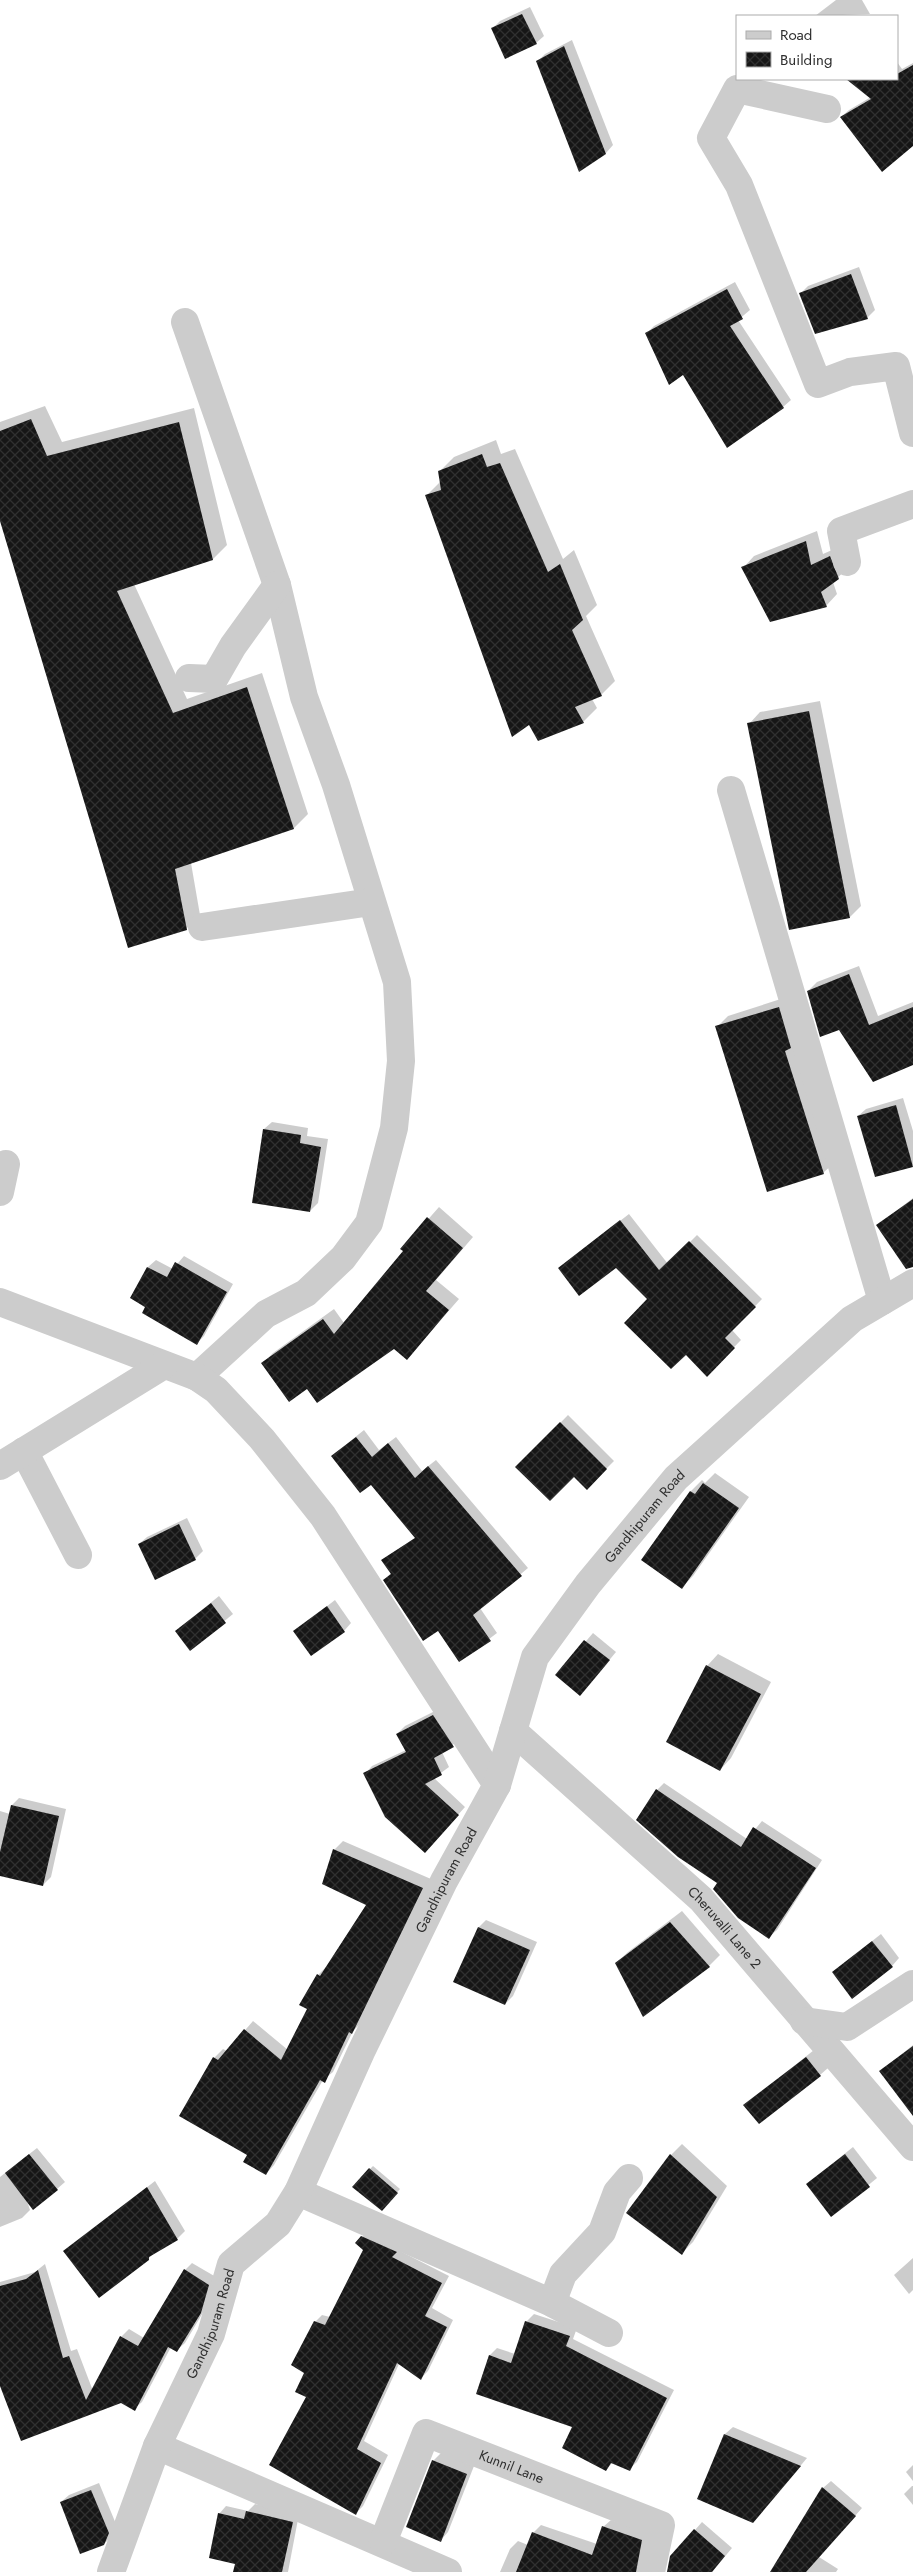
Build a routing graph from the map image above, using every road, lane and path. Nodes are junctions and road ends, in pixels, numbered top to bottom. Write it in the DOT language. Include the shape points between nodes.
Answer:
graph roads {
  1 [pos="827,109"];
  2 [pos="185,322"];
  3 [pos="913,433"];
  4 [pos="913,504"];
  5 [pos="847,562"];
  6 [pos="277,584"];
  7 [pos="189,678"];
  8 [pos="731,790"];
  9 [pos="372,902"];
  10 [pos="202,927"];
  11 [pos="6,1164"];
  12 [pos="0,1192"];
  13 [pos="913,1283"];
  14 [pos="882,1301"];
  15 [pos="0,1302"];
  16 [pos="164,1366"];
  17 [pos="197,1377"];
  18 [pos="24,1451"];
  19 [pos="0,1466"];
  20 [pos="78,1555"];
  21 [pos="513,1731"];
  22 [pos="497,1785"];
  23 [pos="913,1984"];
  24 [pos="804,2021"];
  25 [pos="913,2147"];
  26 [pos="629,2178"];
  27 [pos="298,2192"];
  28 [pos="552,2303"];
  29 [pos="609,2333"];
  30 [pos="157,2446"];
  31 [pos="383,2542"];
  32 [pos="111,2572"];
  33 [pos="448,2572"];
  34 [pos="651,2572"];
  1 -- 3 [label="street" via="737,89 712,138 739,185 818,384 850,372 896,366"];
  2 -- 6 [label="street"];
  4 -- 5 [label="street" via="841,531"];
  6 -- 7 [label="street" via="214,679"];
  6 -- 9 [label="street" via="304,697 336,785"];
  8 -- 14 [label="street"];
  9 -- 10 [label="street"];
  9 -- 17 [label="street" via="397,982 401,1061 394,1128 369,1223 343,1258 306,1293 266,1314"];
  11 -- 12 [label="street"];
  13 -- 14 [label="street, Gandhipuram Road"];
  14 -- 21 [label="street, Gandhipuram Road" via="852,1319 676,1478 588,1584 535,1657"];
  15 -- 16 [label="street"];
  16 -- 17 [label="street"];
  16 -- 18 [label="street"];
  17 -- 22 [label="street" via="216,1390 262,1439 323,1516"];
  18 -- 19 [label="street"];
  18 -- 20 [label="street"];
  21 -- 22 [label="street, Gandhipuram Road"];
  21 -- 24 [label="street, Cheruvalli Lane 2" via="701,1899"];
  22 -- 27 [label="street, Gandhipuram Road" via="444,1881"];
  23 -- 24 [label="street" via="847,2026"];
  24 -- 25 [label="street, Cheruvalli Lane 2"];
  26 -- 28 [label="street" via="617,2192 602,2232 563,2274"];
  27 -- 28 [label="street"];
  27 -- 30 [label="street, Gandhipuram Road" via="278,2224 231,2264 211,2334"];
  28 -- 29 [label="street"];
  30 -- 31 [label="street"];
  30 -- 32 [label="street, Gandhipuram Road"];
  31 -- 33 [label="street"];
  31 -- 34 [label="street, Kunnil Lane" via="426,2432 661,2525"];
}
